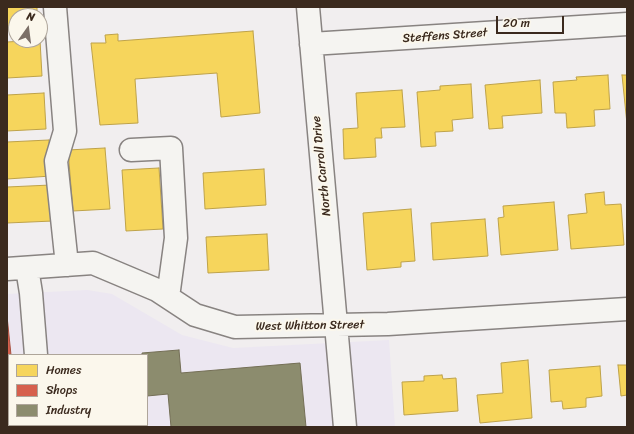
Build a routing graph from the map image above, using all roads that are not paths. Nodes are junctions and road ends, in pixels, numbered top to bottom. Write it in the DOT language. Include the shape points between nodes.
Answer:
graph roads {
  1 [pos="55,7"];
  2 [pos="308,7"];
  3 [pos="627,24"];
  4 [pos="311,44"];
  5 [pos="131,150"];
  6 [pos="67,265"];
  7 [pos="17,268"];
  8 [pos="168,297"];
  9 [pos="627,309"];
  10 [pos="338,326"];
  11 [pos="36,354"];
  12 [pos="345,427"];
  1 -- 6 [label="street" via="65,131 56,161"];
  2 -- 4 [label="street, North Carroll Drive"];
  3 -- 4 [label="street, Steffens Street"];
  4 -- 10 [label="street, North Carroll Drive"];
  5 -- 8 [label="street" via="172,148 176,238"];
  6 -- 7 [label="street, West Whitton Street"];
  6 -- 8 [label="street, West Whitton Street" via="93,263"];
  7 -- 11 [label="street" via="31,293"];
  8 -- 10 [label="street, West Whitton Street" via="195,316 235,327"];
  9 -- 10 [label="street, West Whitton Street"];
  10 -- 12 [label="street, North Carroll Drive"];
}
